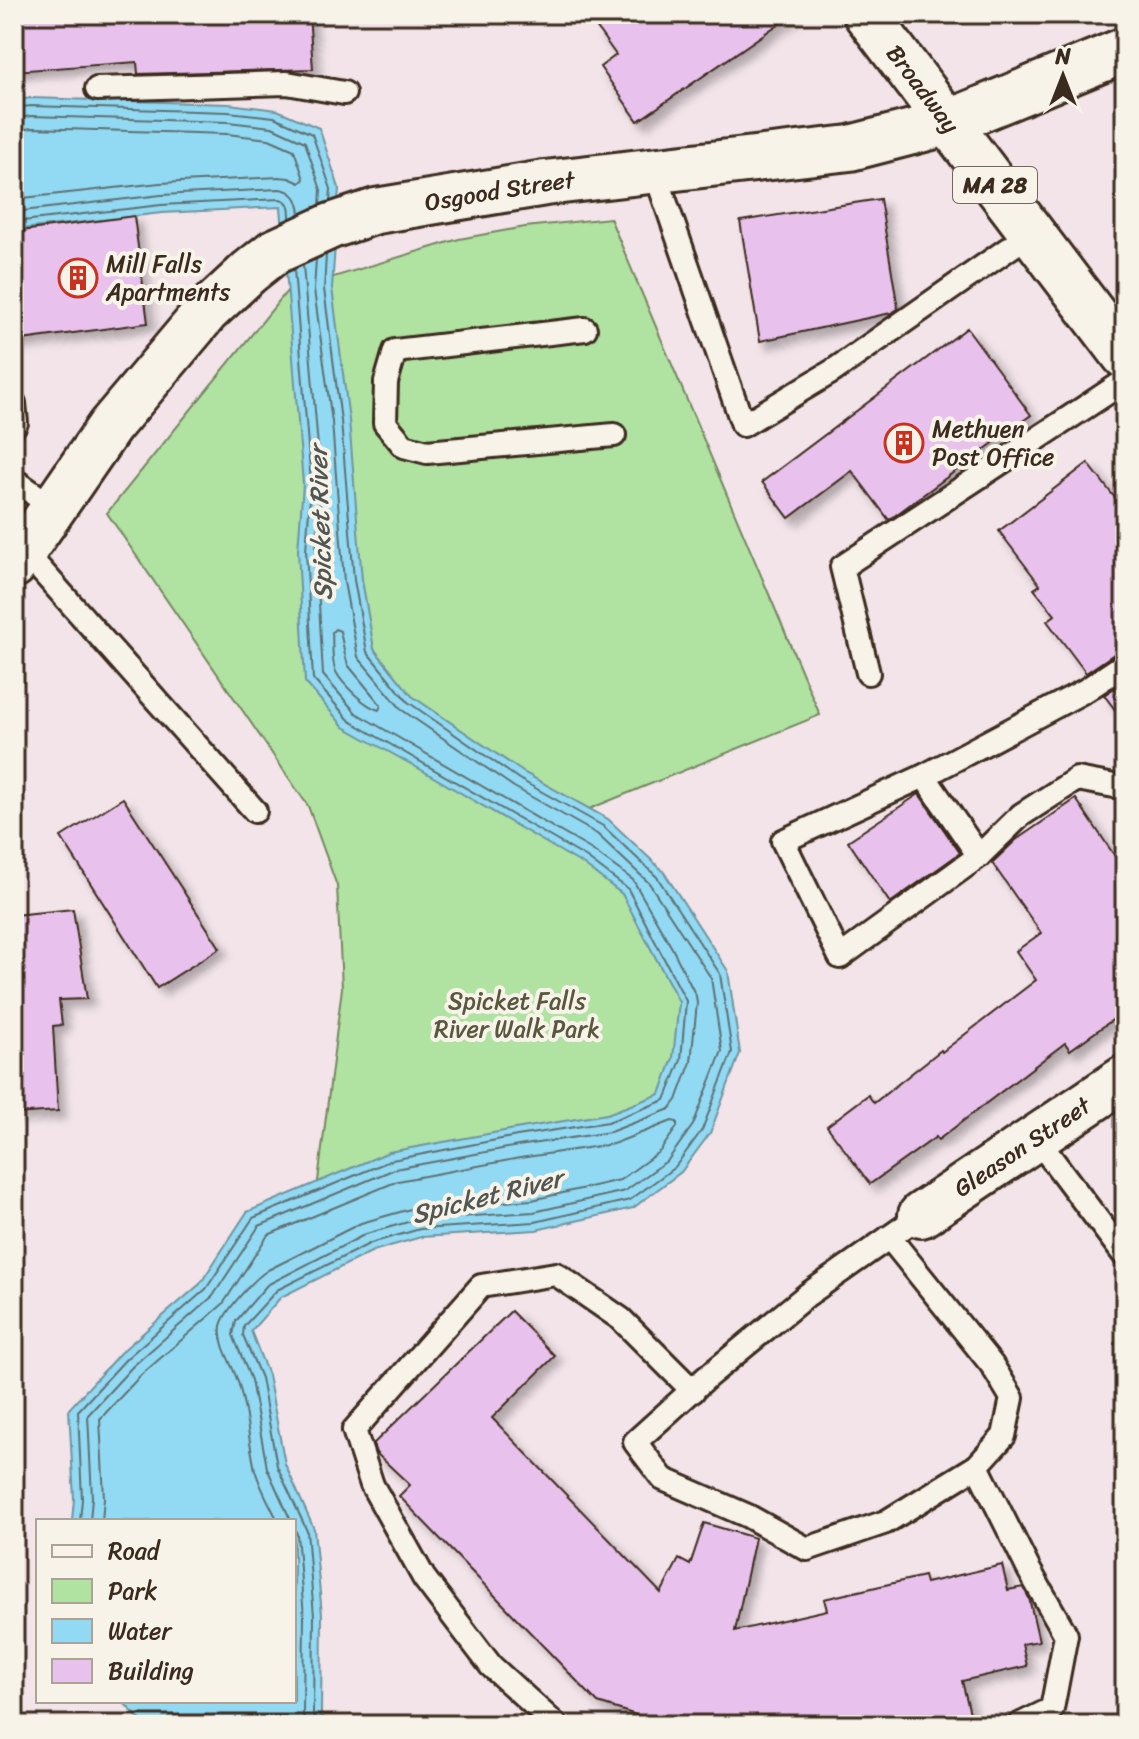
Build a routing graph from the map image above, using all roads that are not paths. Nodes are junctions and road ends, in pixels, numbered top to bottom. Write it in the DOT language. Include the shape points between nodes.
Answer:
graph roads {
  1 [pos="866,14"];
  2 [pos="1125,50"];
  3 [pos="97,89"];
  4 [pos="344,93"];
  5 [pos="947,123"];
  6 [pos="654,169"];
  7 [pos="1031,233"];
  8 [pos="585,329"];
  9 [pos="1125,356"];
  10 [pos="1125,381"];
  11 [pos="14,403"];
  12 [pos="14,426"];
  13 [pos="614,435"];
  14 [pos="14,480"];
  15 [pos="54,508"];
  16 [pos="19,558"];
  17 [pos="1125,664"];
  18 [pos="868,673"];
  19 [pos="924,776"];
  20 [pos="1125,788"];
  21 [pos="255,811"];
  22 [pos="979,856"];
  23 [pos="1125,1078"];
  24 [pos="1036,1138"];
  25 [pos="905,1226"];
  26 [pos="1125,1256"];
  27 [pos="693,1391"];
  28 [pos="977,1466"];
  29 [pos="556,1725"];
  30 [pos="1019,1725"];
  1 -- 5 [label="main road, Broadway / MA 28"];
  2 -- 5 [label="main road, Osgood Street"];
  3 -- 4 [label="lane" via="287,83"];
  5 -- 6 [label="main road, Osgood Street" via="850,148"];
  5 -- 7 [label="main road, Broadway / MA 28"];
  6 -- 7 [label="lane" via="743,425 833,371"];
  6 -- 15 [label="main road, Osgood Street" via="376,211 274,252 206,312 110,426"];
  7 -- 9 [label="main road, Broadway / MA 28"];
  8 -- 13 [label="lane" via="395,351 386,382 385,423 404,446 427,452"];
  10 -- 18 [label="lane" via="842,567"];
  11 -- 12 [label="lane"];
  14 -- 15 [label="lane"];
  15 -- 16 [label="main road, Osgood Street"];
  16 -- 21 [label="lane"];
  17 -- 19 [label="lane"];
  19 -- 22 [label="lane"];
  19 -- 22 [label="lane" via="783,841 840,957"];
  20 -- 22 [label="lane" via="1077,779 1021,815"];
  23 -- 24 [label="main road, Gleason Street"];
  24 -- 25 [label="main road, Gleason Street"];
  24 -- 26 [label="lane"];
  25 -- 27 [label="lane" via="807,1295"];
  25 -- 28 [label="lane" via="1012,1398 1004,1436"];
  27 -- 28 [label="lane" via="635,1442 663,1479 807,1549 886,1522"];
  27 -- 29 [label="lane" via="621,1319 556,1274 481,1286 354,1430 372,1485 424,1578 491,1666"];
  28 -- 30 [label="lane" via="1066,1635 1052,1709"];
}
